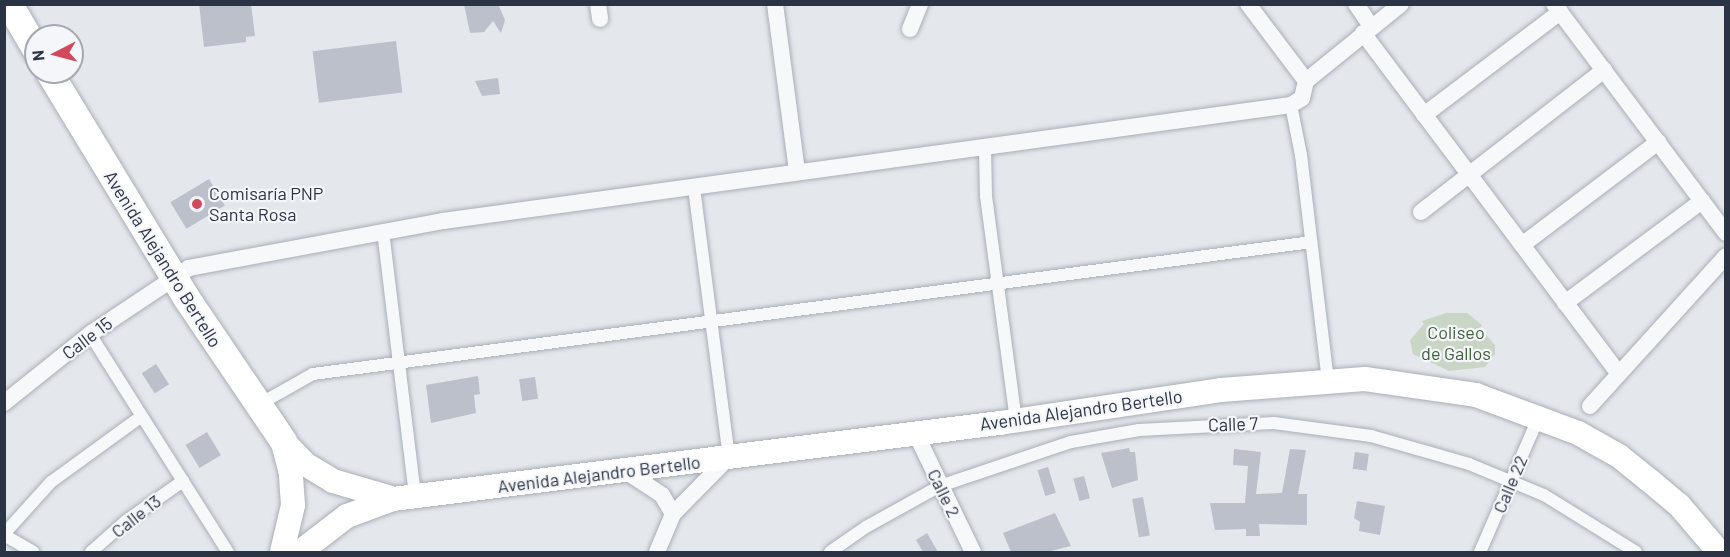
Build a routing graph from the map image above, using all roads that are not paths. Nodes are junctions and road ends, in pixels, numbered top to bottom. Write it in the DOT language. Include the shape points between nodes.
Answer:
graph roads {
  1 [pos="9,4"];
  2 [pos="775,4"];
  3 [pos="920,4"];
  4 [pos="1248,4"];
  5 [pos="1356,4"];
  6 [pos="1401,4"];
  7 [pos="1557,8"];
  8 [pos="910,29"];
  9 [pos="24,30"];
  10 [pos="1367,30"];
  11 [pos="1604,70"];
  12 [pos="1306,81"];
  13 [pos="56,84"];
  14 [pos="1291,105"];
  15 [pos="1424,115"];
  16 [pos="1658,142"];
  17 [pos="985,149"];
  18 [pos="796,172"];
  19 [pos="1469,175"];
  20 [pos="694,188"];
  21 [pos="1702,201"];
  22 [pos="1421,212"];
  23 [pos="382,231"];
  24 [pos="1725,233"];
  25 [pos="1311,242"];
  26 [pos="1522,245"];
  27 [pos="1725,256"];
  28 [pos="173,276"];
  29 [pos="998,284"];
  30 [pos="1565,303"];
  31 [pos="713,320"];
  32 [pos="90,334"];
  33 [pos="398,362"];
  34 [pos="1618,373"];
  35 [pos="1328,380"];
  36 [pos="4,403"];
  37 [pos="257,406"];
  38 [pos="1590,406"];
  39 [pos="142,416"];
  40 [pos="1539,416"];
  41 [pos="1016,421"];
  42 [pos="915,432"];
  43 [pos="283,441"];
  44 [pos="729,458"];
  45 [pos="624,470"];
  46 [pos="1512,480"];
  47 [pos="183,481"];
  48 [pos="940,486"];
  49 [pos="404,498"];
  50 [pos="673,514"];
  51 [pos="4,535"];
  52 [pos="222,550"];
  53 [pos="33,552"];
  54 [pos="91,552"];
  55 [pos="282,552"];
  56 [pos="300,552"];
  57 [pos="657,552"];
  58 [pos="830,552"];
  59 [pos="973,552"];
  60 [pos="1480,552"];
  61 [pos="1636,552"];
  62 [pos="1719,552"];
  1 -- 9 [label="main road"];
  2 -- 18 [label="street"];
  3 -- 8 [label="street"];
  4 -- 12 [label="street"];
  5 -- 10 [label="street"];
  6 -- 10 [label="street"];
  7 -- 11 [label="street"];
  7 -- 15 [label="street"];
  10 -- 12 [label="street"];
  10 -- 15 [label="street"];
  11 -- 16 [label="street"];
  11 -- 19 [label="street"];
  12 -- 14 [label="street" via="1302,98"];
  13 -- 28 [label="main road, Avenida Alejandro Bertello"];
  14 -- 17 [label="street, Calle 15"];
  14 -- 25 [label="street"];
  15 -- 19 [label="street"];
  16 -- 21 [label="street"];
  16 -- 26 [label="street"];
  17 -- 18 [label="street, Calle 15"];
  17 -- 29 [label="street" via="986,196"];
  18 -- 20 [label="street, Calle 15"];
  19 -- 22 [label="street"];
  19 -- 26 [label="street"];
  20 -- 23 [label="street, Calle 15"];
  20 -- 31 [label="street"];
  21 -- 24 [label="street"];
  21 -- 30 [label="street"];
  23 -- 28 [label="street, Calle 15" via="269,250 189,268"];
  23 -- 33 [label="street"];
  25 -- 29 [label="street"];
  25 -- 35 [label="street"];
  26 -- 30 [label="street"];
  27 -- 34 [label="street"];
  28 -- 32 [label="street, Calle 15"];
  28 -- 37 [label="main road, Avenida Alejandro Bertello"];
  29 -- 31 [label="street"];
  29 -- 41 [label="street"];
  30 -- 34 [label="street"];
  31 -- 33 [label="street"];
  31 -- 44 [label="street"];
  32 -- 36 [label="street, Calle 15"];
  32 -- 39 [label="street"];
  33 -- 37 [label="street" via="313,374"];
  33 -- 49 [label="street"];
  34 -- 38 [label="street"];
  35 -- 40 [label="main road, Avenida Alejandro Bertello" via="1425,385 1476,395"];
  35 -- 41 [label="main road, Avenida Alejandro Bertello" via="1221,390"];
  37 -- 43 [label="main road, Avenida Alejandro Bertello"];
  39 -- 47 [label="street"];
  39 -- 51 [label="street" via="51,482"];
  40 -- 46 [label="street, Calle 22"];
  40 -- 62 [label="main road, Avenida Alejandro Bertello" via="1619,456 1679,505"];
  41 -- 42 [label="main road, Avenida Alejandro Bertello"];
  42 -- 44 [label="main road, Avenida Alejandro Bertello"];
  42 -- 48 [label="street, Calle 2"];
  43 -- 49 [label="main road, Avenida Alejandro Bertello" via="305,464 333,481"];
  43 -- 55 [label="main road, Avenida Alejandro Bertello" via="294,505"];
  44 -- 45 [label="main road, Avenida Alejandro Bertello"];
  44 -- 50 [label="street"];
  45 -- 49 [label="main road, Avenida Alejandro Bertello"];
  45 -- 50 [label="street" via="662,495"];
  46 -- 48 [label="street, Calle 7" via="1416,446 1327,428 1274,423 1139,430 1071,442"];
  46 -- 60 [label="street, Calle 22"];
  46 -- 61 [label="street, Calle 7" via="1577,514"];
  47 -- 52 [label="street"];
  47 -- 54 [label="street, Calle 13" via="126,521"];
  48 -- 58 [label="street, Calle 7"];
  48 -- 59 [label="street, Calle 2"];
  49 -- 56 [label="main road, Avenida Alejandro Bertello" via="347,516"];
  50 -- 57 [label="street"];
  51 -- 53 [label="street"];
}
